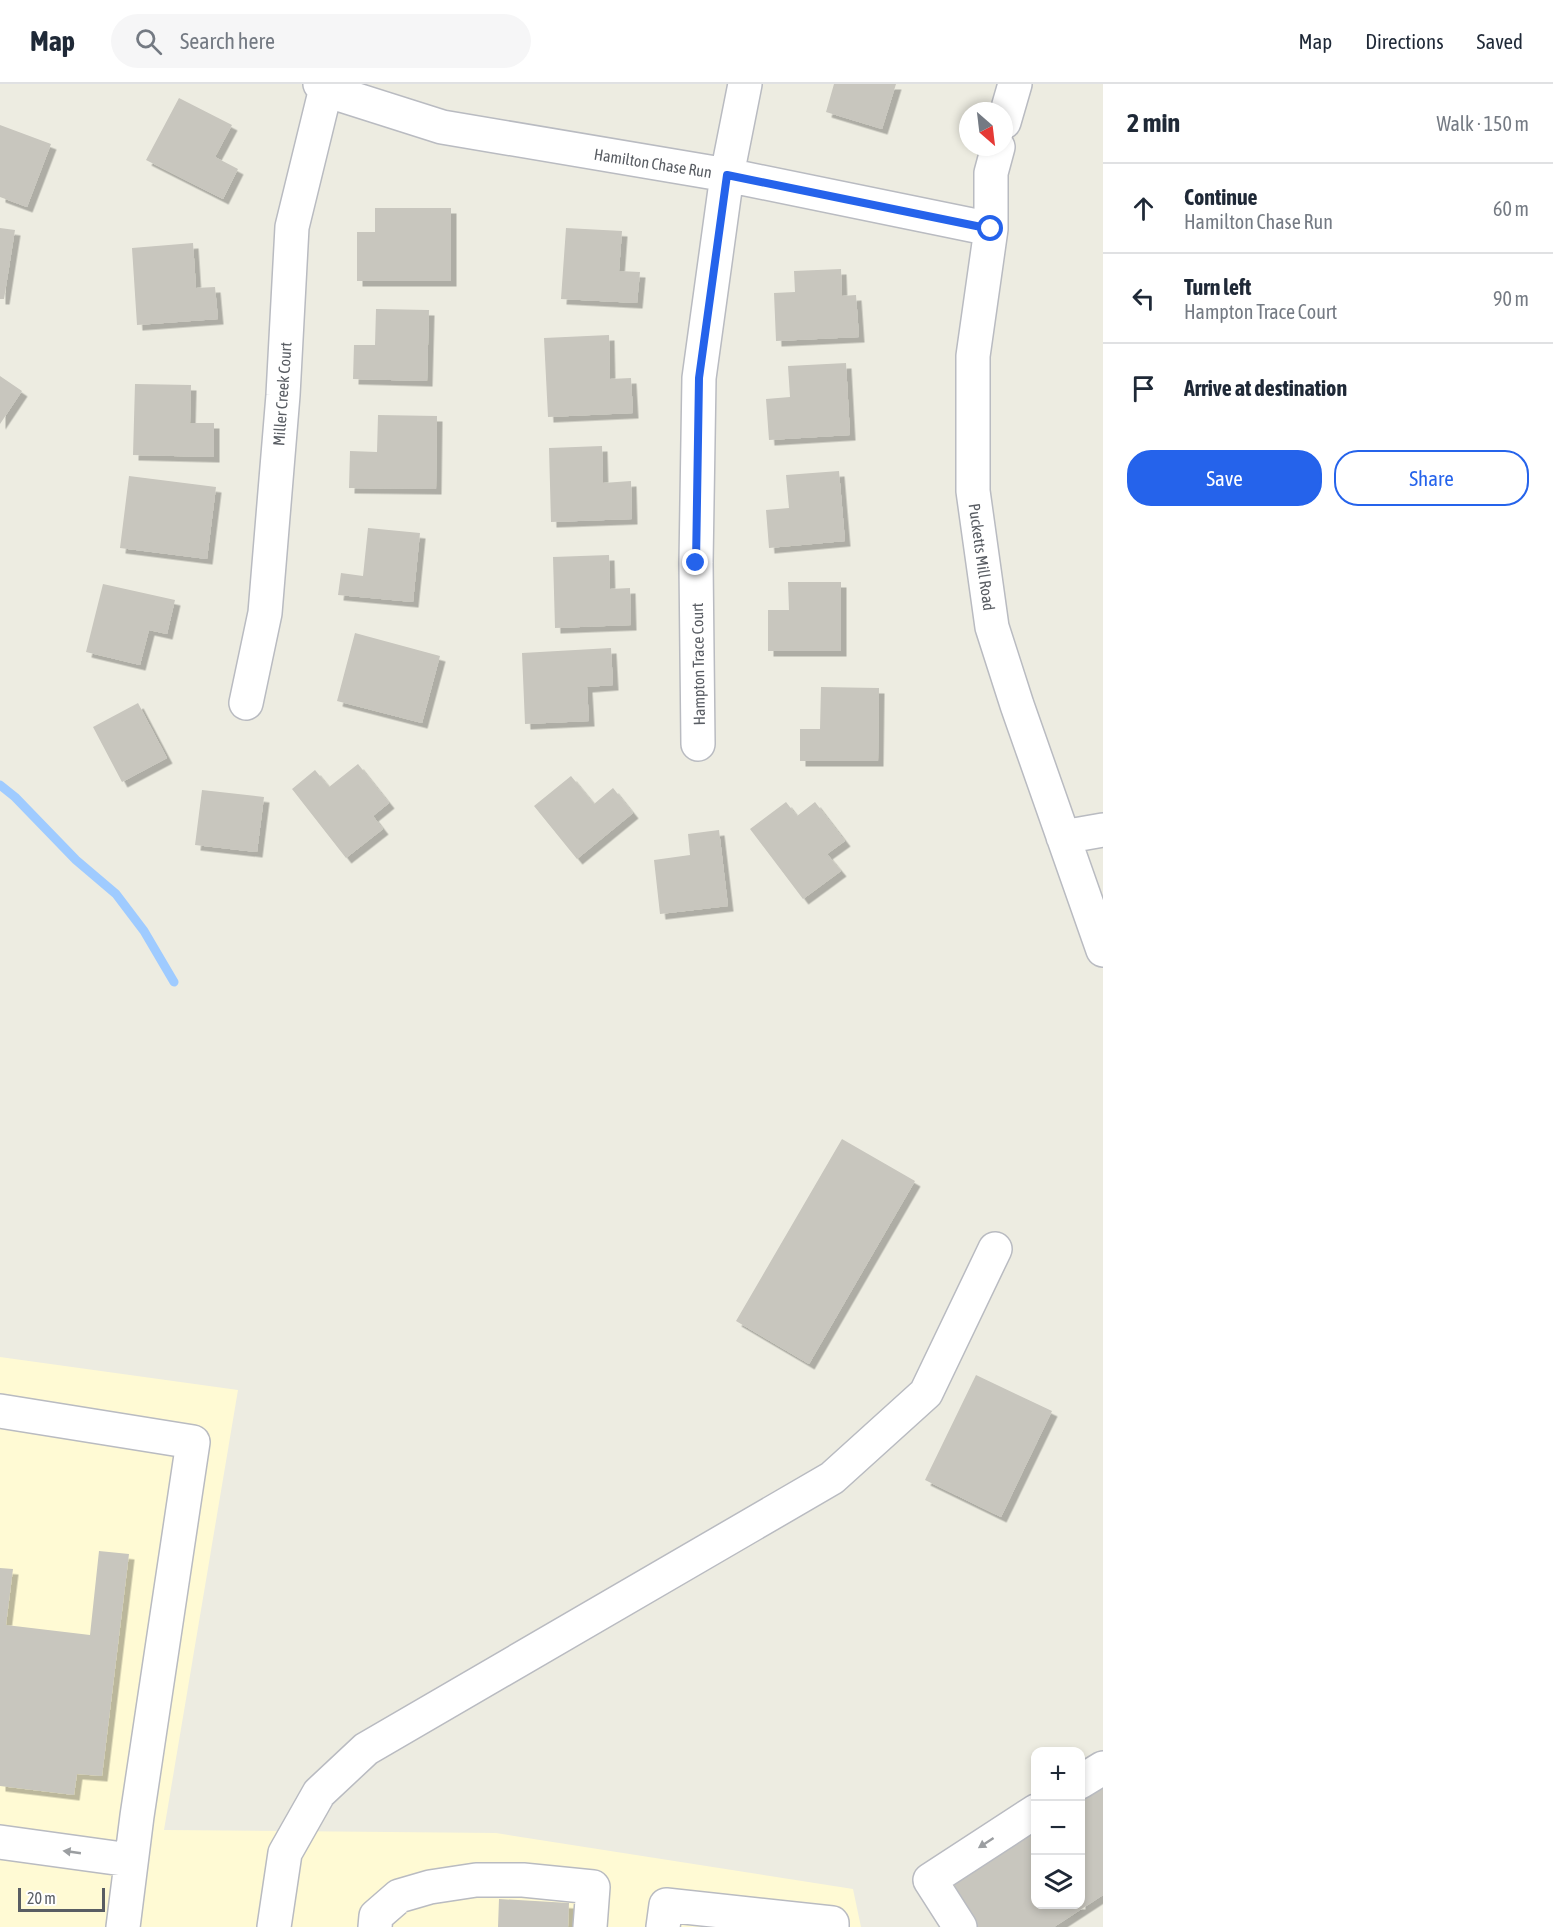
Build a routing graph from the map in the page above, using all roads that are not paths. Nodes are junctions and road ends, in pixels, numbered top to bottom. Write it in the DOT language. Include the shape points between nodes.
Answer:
graph roads {
  1 [pos="745,84"];
  2 [pos="1015,84"];
  3 [pos="323,86"];
  4 [pos="1010,102"];
  5 [pos="996,156"];
  6 [pos="727,175"];
  7 [pos="991,229"];
  8 [pos="246,703"];
  9 [pos="699,744"];
  10 [pos="1103,830"];
  11 [pos="1063,837"];
  12 [pos="1103,950"];
  13 [pos="994,1249"];
  14 [pos="0,1411"];
  15 [pos="1103,1768"];
  16 [pos="1085,1779"];
  17 [pos="1031,1815"];
  18 [pos="0,1842"];
  19 [pos="130,1860"];
  20 [pos="123,1927"];
  21 [pos="274,1927"];
  22 [pos="375,1927"];
  23 [pos="590,1927"];
  24 [pos="663,1927"];
  25 [pos="832,1927"];
  26 [pos="960,1927"];
  1 -- 6 [label="street, Hampton Trace Court"];
  2 -- 4 [label="street"];
  3 -- 6 [label="street, Hamilton Chase Run" via="442,127"];
  3 -- 8 [label="street, Miller Creek Court" via="292,226 265,613"];
  5 -- 7 [label="street, Pucketts Mill Road" via="991,174"];
  6 -- 7 [label="street, Hamilton Chase Run"];
  6 -- 9 [label="street, Hampton Trace Court" via="699,378"];
  7 -- 11 [label="street, Pucketts Mill Road" via="973,356 973,490 992,627"];
  10 -- 11 [label="street"];
  11 -- 12 [label="street, Pucketts Mill Road"];
  13 -- 21 [label="street" via="926,1394 832,1478 366,1749 319,1793 285,1853"];
  14 -- 19 [label="street" via="193,1442"];
  15 -- 16 [label="street"];
  17 -- 26 [label="street, one-way" via="930,1880"];
  19 -- 18 [label="street, one-way"];
  19 -- 20 [label="street"];
  22 -- 23 [label="street" via="376,1916 399,1896 476,1881 523,1880 593,1887"];
  24 -- 25 [label="street" via="666,1905 832,1923"];
}
